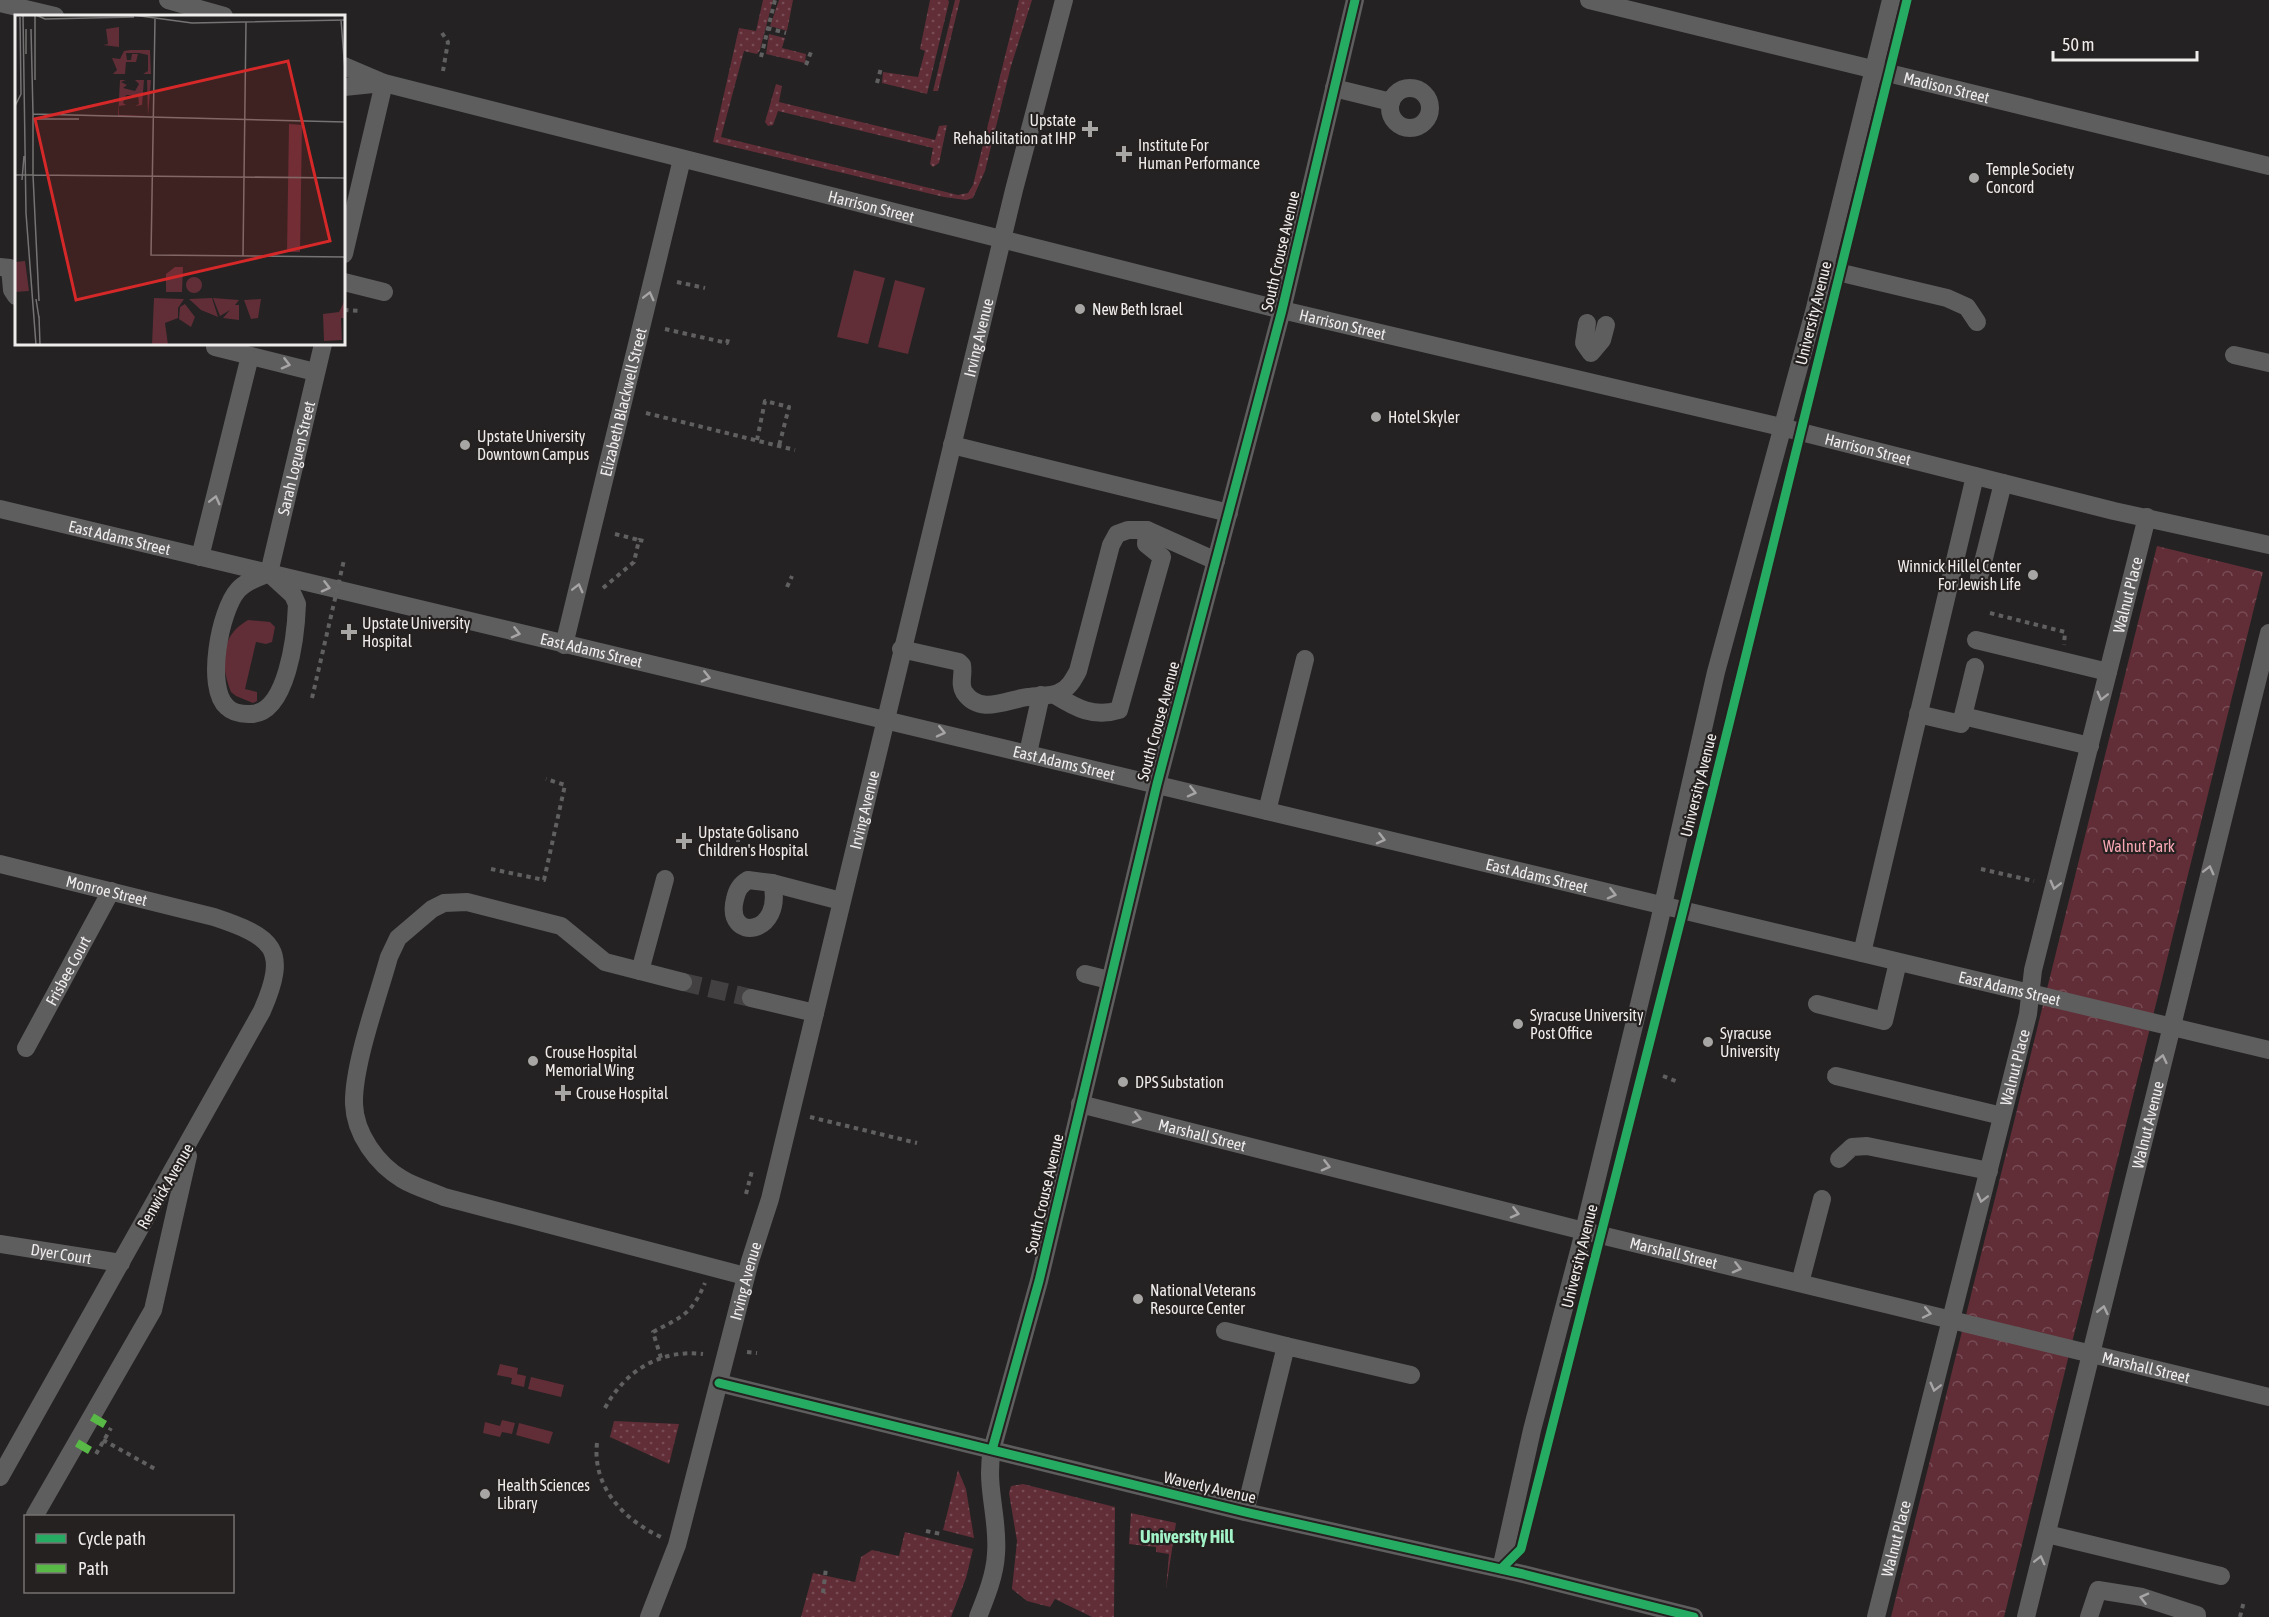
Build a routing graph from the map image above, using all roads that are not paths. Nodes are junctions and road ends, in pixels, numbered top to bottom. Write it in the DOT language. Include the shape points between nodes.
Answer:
graph roads {
  1 [pos="168,0"];
  2 [pos="1064,0"];
  3 [pos="1355,0"];
  4 [pos="1891,0"];
  5 [pos="1601,1"];
  6 [pos="0,3"];
  7 [pos="51,15"];
  8 [pos="220,15"];
  9 [pos="345,66"];
  10 [pos="1874,68"];
  11 [pos="384,83"];
  12 [pos="345,87"];
  13 [pos="1334,88"];
  14 [pos="1392,102"];
  15 [pos="682,159"];
  16 [pos="2269,166"];
  17 [pos="1002,239"];
  18 [pos="345,250"];
  19 [pos="5,268"];
  20 [pos="1825,269"];
  21 [pos="345,282"];
  22 [pos="384,292"];
  23 [pos="15,294"];
  24 [pos="1282,310"];
  25 [pos="1977,322"];
  26 [pos="1587,323"];
  27 [pos="1606,325"];
  28 [pos="207,345"];
  29 [pos="323,345"];
  30 [pos="243,351"];
  31 [pos="2234,355"];
  32 [pos="2269,363"];
  33 [pos="315,372"];
  34 [pos="1781,427"];
  35 [pos="952,445"];
  36 [pos="1975,476"];
  37 [pos="2003,483"];
  38 [pos="0,508"];
  39 [pos="1228,513"];
  40 [pos="2147,517"];
  41 [pos="1147,530"];
  42 [pos="2269,545"];
  43 [pos="200,557"];
  44 [pos="1216,561"];
  45 [pos="269,573"];
  46 [pos="1979,578"];
  47 [pos="2269,633"];
  48 [pos="1976,640"];
  49 [pos="564,645"];
  50 [pos="902,649"];
  51 [pos="1305,660"];
  52 [pos="1975,667"];
  53 [pos="2108,672"];
  54 [pos="1048,695"];
  55 [pos="1918,714"];
  56 [pos="1963,716"];
  57 [pos="884,718"];
  58 [pos="2090,746"];
  59 [pos="1028,753"];
  60 [pos="1157,784"];
  61 [pos="1267,811"];
  62 [pos="0,864"];
  63 [pos="664,879"];
  64 [pos="772,883"];
  65 [pos="111,891"];
  66 [pos="841,901"];
  67 [pos="1662,906"];
  68 [pos="214,917"];
  69 [pos="1862,953"];
  70 [pos="1898,962"];
  71 [pos="640,971"];
  72 [pos="1085,974"];
  73 [pos="1109,980"];
  74 [pos="682,982"];
  75 [pos="2031,993"];
  76 [pos="751,998"];
  77 [pos="1817,1004"];
  78 [pos="815,1013"];
  79 [pos="2170,1025"];
  80 [pos="26,1048"];
  81 [pos="2269,1050"];
  82 [pos="1836,1076"];
  83 [pos="1080,1104"];
  84 [pos="2002,1116"];
  85 [pos="190,1142"];
  86 [pos="1839,1159"];
  87 [pos="1989,1171"];
  88 [pos="1822,1199"];
  89 [pos="1584,1231"];
  90 [pos="0,1244"];
  91 [pos="121,1263"];
  92 [pos="746,1276"];
  93 [pos="1800,1283"];
  94 [pos="1952,1319"];
  95 [pos="1224,1331"];
  96 [pos="1286,1346"];
  97 [pos="2092,1353"];
  98 [pos="1411,1375"];
  99 [pos="719,1383"];
  100 [pos="2269,1397"];
  101 [pos="992,1450"];
  102 [pos="0,1477"];
  103 [pos="1245,1512"];
  104 [pos="35,1515"];
  105 [pos="2047,1534"];
  106 [pos="1501,1569"];
  107 [pos="2221,1576"];
  108 [pos="649,1617"];
  109 [pos="978,1617"];
  110 [pos="1694,1617"];
  111 [pos="1876,1617"];
  112 [pos="2026,1617"];
  113 [pos="2089,1617"];
  114 [pos="2197,1617"];
  1 -- 8 [label="street"];
  2 -- 17 [label="street, Irving Avenue"];
  3 -- 13 [label="street, South Crouse Avenue"];
  4 -- 10 [label="street, University Avenue"];
  5 -- 10 [label="street, Madison Street"];
  6 -- 7 [label="street"];
  9 -- 11 [label="street, Harrison Street"];
  10 -- 16 [label="street, Madison Street"];
  10 -- 20 [label="street, University Avenue"];
  11 -- 12 [label="street, Harrison Street"];
  11 -- 15 [label="street, Harrison Street"];
  11 -- 18 [label="street"];
  13 -- 14 [label="street"];
  13 -- 24 [label="street, South Crouse Avenue"];
  15 -- 17 [label="street, Harrison Street"];
  49 -- 15 [label="street, Elizabeth Blackwell Street, one-way"];
  17 -- 24 [label="street, Harrison Street"];
  17 -- 35 [label="street, Irving Avenue"];
  19 -- 23 [label="street"];
  20 -- 25 [label="street" via="1947,298 1967,307"];
  20 -- 34 [label="street, University Avenue"];
  21 -- 22 [label="street"];
  24 -- 34 [label="street, Harrison Street"];
  24 -- 39 [label="street, South Crouse Avenue"];
  26 -- 27 [label="street" via="1584,343 1591,353 1602,340"];
  28 -- 30 [label="street"];
  29 -- 33 [label="street, Sarah Loguen Street"];
  30 -- 33 [label="street, one-way"];
  43 -- 30 [label="street, one-way"];
  31 -- 32 [label="street"];
  33 -- 45 [label="street, Sarah Loguen Street"];
  34 -- 36 [label="street, Harrison Street"];
  34 -- 67 [label="street, University Avenue" via="1716,672"];
  35 -- 39 [label="street"];
  35 -- 50 [label="street, Irving Avenue"];
  36 -- 37 [label="street, Harrison Street"];
  36 -- 55 [label="street"];
  37 -- 40 [label="street, Harrison Street"];
  37 -- 46 [label="street"];
  38 -- 43 [label="street, East Adams Street"];
  39 -- 44 [label="street, South Crouse Avenue"];
  40 -- 42 [label="street, Harrison Street"];
  40 -- 53 [label="street, Walnut Place"];
  41 -- 44 [label="street"];
  41 -- 54 [label="street" via="1128,530 1113,539 1078,671 1068,687"];
  41 -- 54 [label="street" via="1146,544 1162,557 1119,710 1103,715"];
  43 -- 45 [label="street, East Adams Street"];
  44 -- 60 [label="street, South Crouse Avenue"];
  45 -- 45 [label="street" via="237,591 217,641 220,695 225,706 234,712 262,713 272,707 288,664 297,604 293,595"];
  45 -- 49 [label="street, East Adams Street, one-way"];
  79 -- 47 [label="street, Walnut Avenue, one-way"];
  48 -- 53 [label="street"];
  49 -- 57 [label="street, East Adams Street, one-way"];
  50 -- 54 [label="street" via="958,662 963,670 965,694 978,702 1000,705"];
  50 -- 57 [label="street, Irving Avenue"];
  51 -- 61 [label="street"];
  52 -- 56 [label="street"];
  53 -- 58 [label="street, Walnut Place, one-way"];
  54 -- 59 [label="street"];
  55 -- 56 [label="street" via="1961,724"];
  55 -- 69 [label="street"];
  56 -- 58 [label="street"];
  57 -- 59 [label="street, East Adams Street, one-way"];
  57 -- 66 [label="street, Irving Avenue"];
  58 -- 75 [label="street, Walnut Place, one-way" via="2033,970"];
  59 -- 60 [label="street, East Adams Street"];
  60 -- 61 [label="street, East Adams Street, one-way"];
  60 -- 73 [label="street, South Crouse Avenue"];
  61 -- 67 [label="street, East Adams Street, one-way"];
  62 -- 65 [label="street, Monroe Street"];
  63 -- 71 [label="street"];
  64 -- 66 [label="street"];
  65 -- 68 [label="street, Monroe Street"];
  65 -- 80 [label="street, Frisbee Court"];
  66 -- 78 [label="street, Irving Avenue"];
  67 -- 69 [label="street, East Adams Street"];
  67 -- 89 [label="street, University Avenue"];
  68 -- 85 [label="street, Renwick Avenue" via="247,928 273,949 277,963 273,987 262,1011"];
  69 -- 70 [label="street, East Adams Street"];
  70 -- 75 [label="street, East Adams Street"];
  70 -- 77 [label="street" via="1884,1021"];
  71 -- 74 [label="street"];
  71 -- 92 [label="street" via="605,962 561,926 467,902 444,903 432,909 398,938 389,957 355,1080 354,1106 360,1129 374,1155 402,1179 444,1197"];
  72 -- 73 [label="street"];
  73 -- 83 [label="street, South Crouse Avenue"];
  75 -- 79 [label="street, East Adams Street"];
  75 -- 84 [label="street, Walnut Place"];
  76 -- 78 [label="street"];
  78 -- 92 [label="street, Irving Avenue" via="770,1199"];
  79 -- 81 [label="street, East Adams Street"];
  97 -- 79 [label="street, Walnut Avenue, one-way"];
  82 -- 84 [label="street"];
  83 -- 89 [label="street, Marshall Street, one-way"];
  83 -- 101 [label="street, South Crouse Avenue" via="1039,1281"];
  84 -- 87 [label="street, Walnut Place"];
  85 -- 91 [label="street, Renwick Avenue"];
  85 -- 104 [label="street" via="153,1310"];
  86 -- 87 [label="street" via="1852,1147 1867,1146"];
  87 -- 94 [label="street, Walnut Place, one-way"];
  88 -- 93 [label="street"];
  89 -- 93 [label="street, Marshall Street, one-way"];
  89 -- 106 [label="street, University Avenue" via="1532,1430"];
  90 -- 91 [label="street, Dyer Court"];
  91 -- 102 [label="street, Renwick Avenue"];
  92 -- 99 [label="street, Irving Avenue"];
  93 -- 94 [label="street, Marshall Street, one-way"];
  94 -- 97 [label="street, Marshall Street"];
  94 -- 111 [label="street, Walnut Place, one-way"];
  95 -- 96 [label="street"];
  96 -- 98 [label="street"];
  96 -- 103 [label="street"];
  97 -- 100 [label="street, Marshall Street"];
  97 -- 105 [label="street, Walnut Avenue"];
  99 -- 101 [label="street, Waverly Avenue"];
  99 -- 108 [label="street, Irving Avenue" via="677,1545"];
  101 -- 103 [label="street, Waverly Avenue"];
  101 -- 109 [label="street, South Crouse Avenue" via="988,1472 997,1552"];
  103 -- 106 [label="street, Waverly Avenue"];
  105 -- 107 [label="street"];
  112 -- 105 [label="street, Walnut Avenue, one-way"];
  106 -- 110 [label="street, Waverly Avenue"];
  114 -- 113 [label="street, one-way" via="2142,1597 2098,1590"];
}
